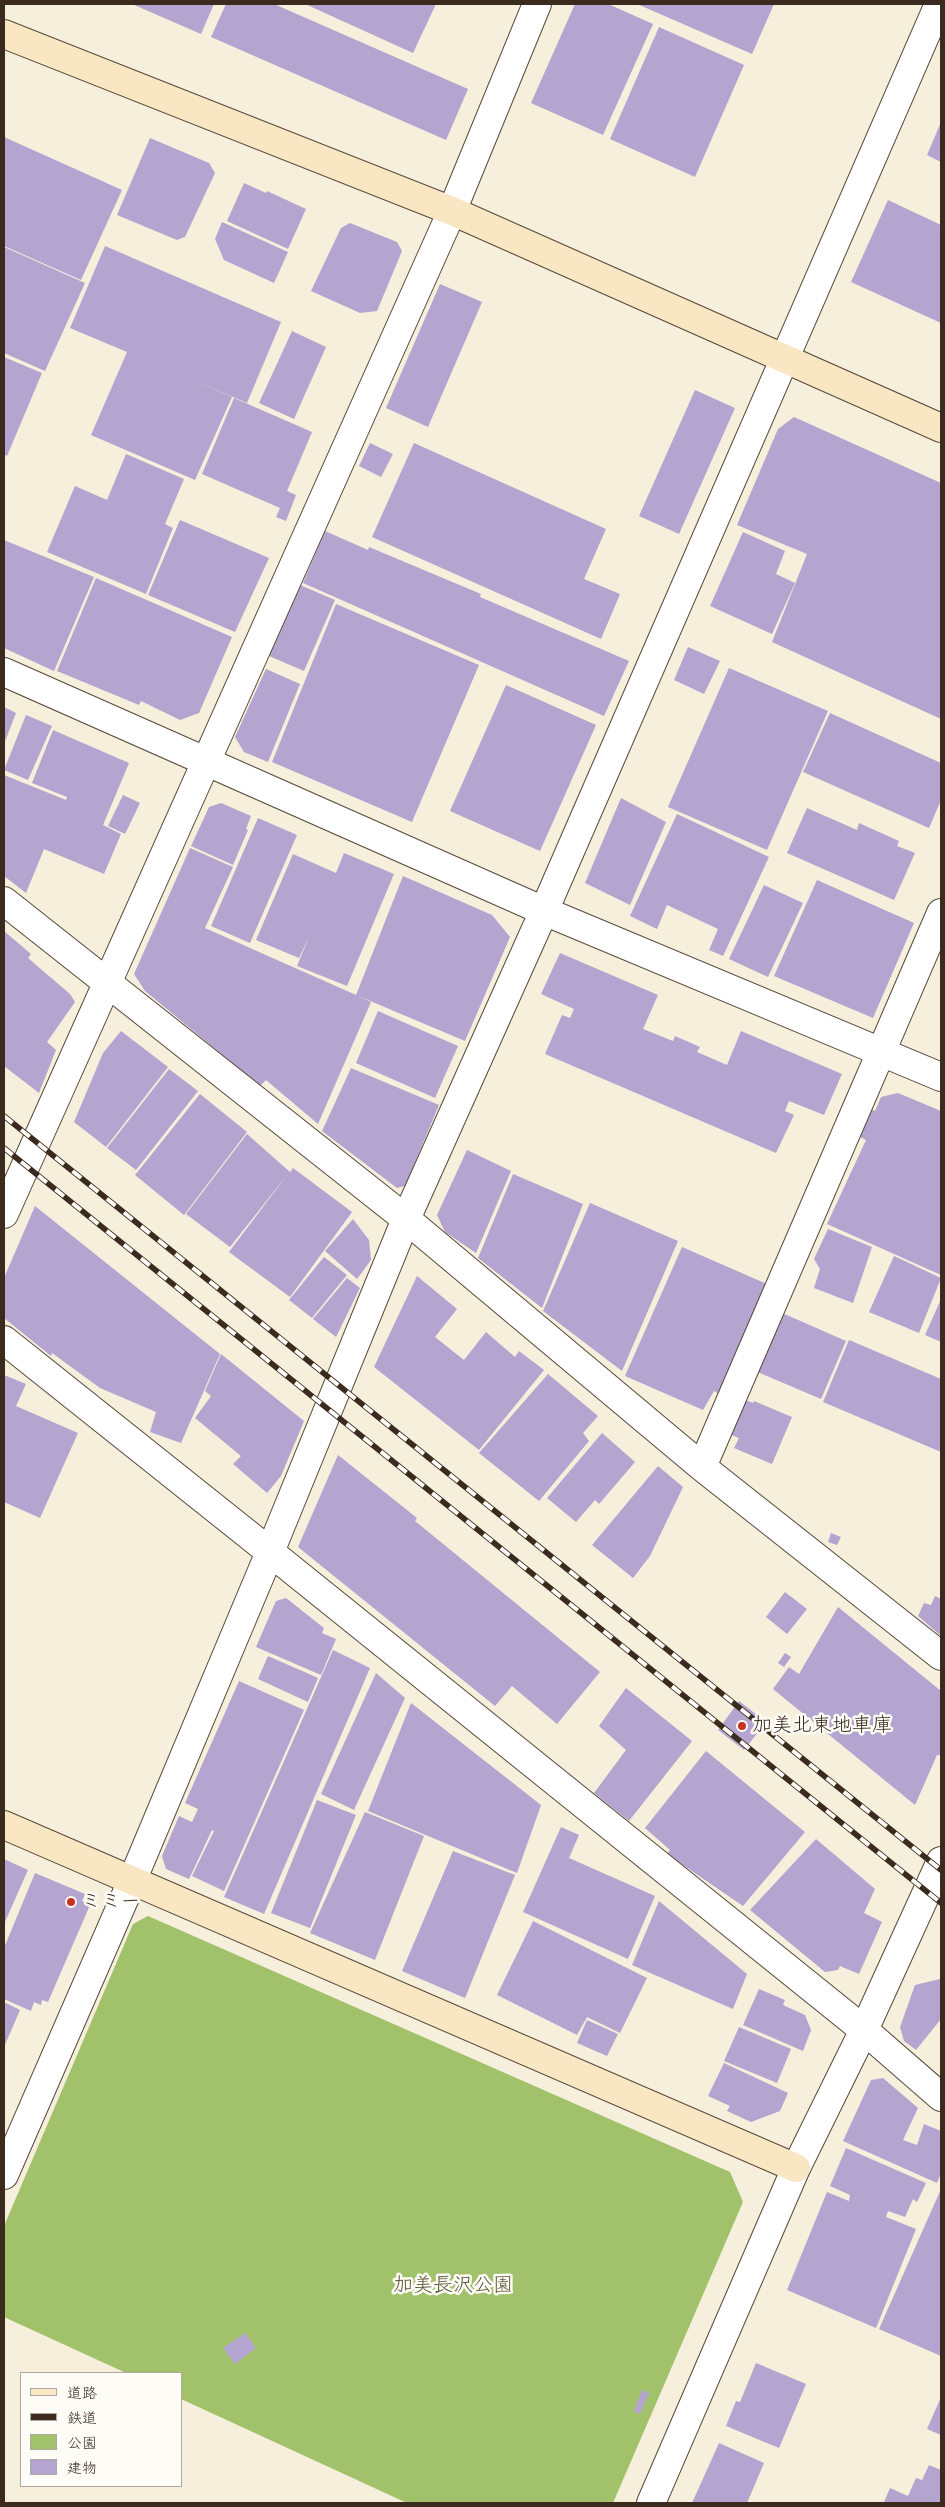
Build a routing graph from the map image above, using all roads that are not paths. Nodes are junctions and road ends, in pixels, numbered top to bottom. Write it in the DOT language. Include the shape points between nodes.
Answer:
graph roads {
  1 [pos="537,4"];
  2 [pos="939,4"];
  3 [pos="4,34"];
  4 [pos="452,211"];
  5 [pos="784,358"];
  6 [pos="941,428"];
  7 [pos="4,672"];
  8 [pos="206,761"];
  9 [pos="4,901"];
  10 [pos="544,911"];
  11 [pos="941,913"];
  12 [pos="107,984"];
  13 [pos="883,1052"];
  14 [pos="941,1077"];
  15 [pos="4,1214"];
  16 [pos="406,1219"];
  17 [pos="4,1340"];
  18 [pos="702,1467"];
  19 [pos="270,1552"];
  20 [pos="941,1656"];
  21 [pos="4,1825"];
  22 [pos="941,1861"];
  23 [pos="132,1881"];
  24 [pos="864,2030"];
  25 [pos="941,2097"];
  26 [pos="796,2168"];
  27 [pos="4,2175"];
  28 [pos="651,2503"];
  1 -- 4 [label="street"];
  2 -- 5 [label="street"];
  3 -- 4 [label="street"];
  4 -- 5 [label="street"];
  4 -- 8 [label="street"];
  5 -- 6 [label="street"];
  5 -- 10 [label="street"];
  7 -- 8 [label="street"];
  8 -- 10 [label="street"];
  8 -- 12 [label="street"];
  9 -- 12 [label="street"];
  10 -- 13 [label="street"];
  10 -- 16 [label="street"];
  11 -- 13 [label="street"];
  12 -- 15 [label="street"];
  12 -- 16 [label="street"];
  13 -- 14 [label="street"];
  13 -- 18 [label="street"];
  16 -- 18 [label="street"];
  16 -- 19 [label="street"];
  17 -- 19 [label="street"];
  18 -- 20 [label="street"];
  19 -- 23 [label="street"];
  19 -- 24 [label="street"];
  21 -- 23 [label="street"];
  22 -- 24 [label="street"];
  23 -- 26 [label="street"];
  23 -- 27 [label="street"];
  24 -- 25 [label="street"];
  24 -- 26 [label="street"];
  26 -- 28 [label="street"];
}
